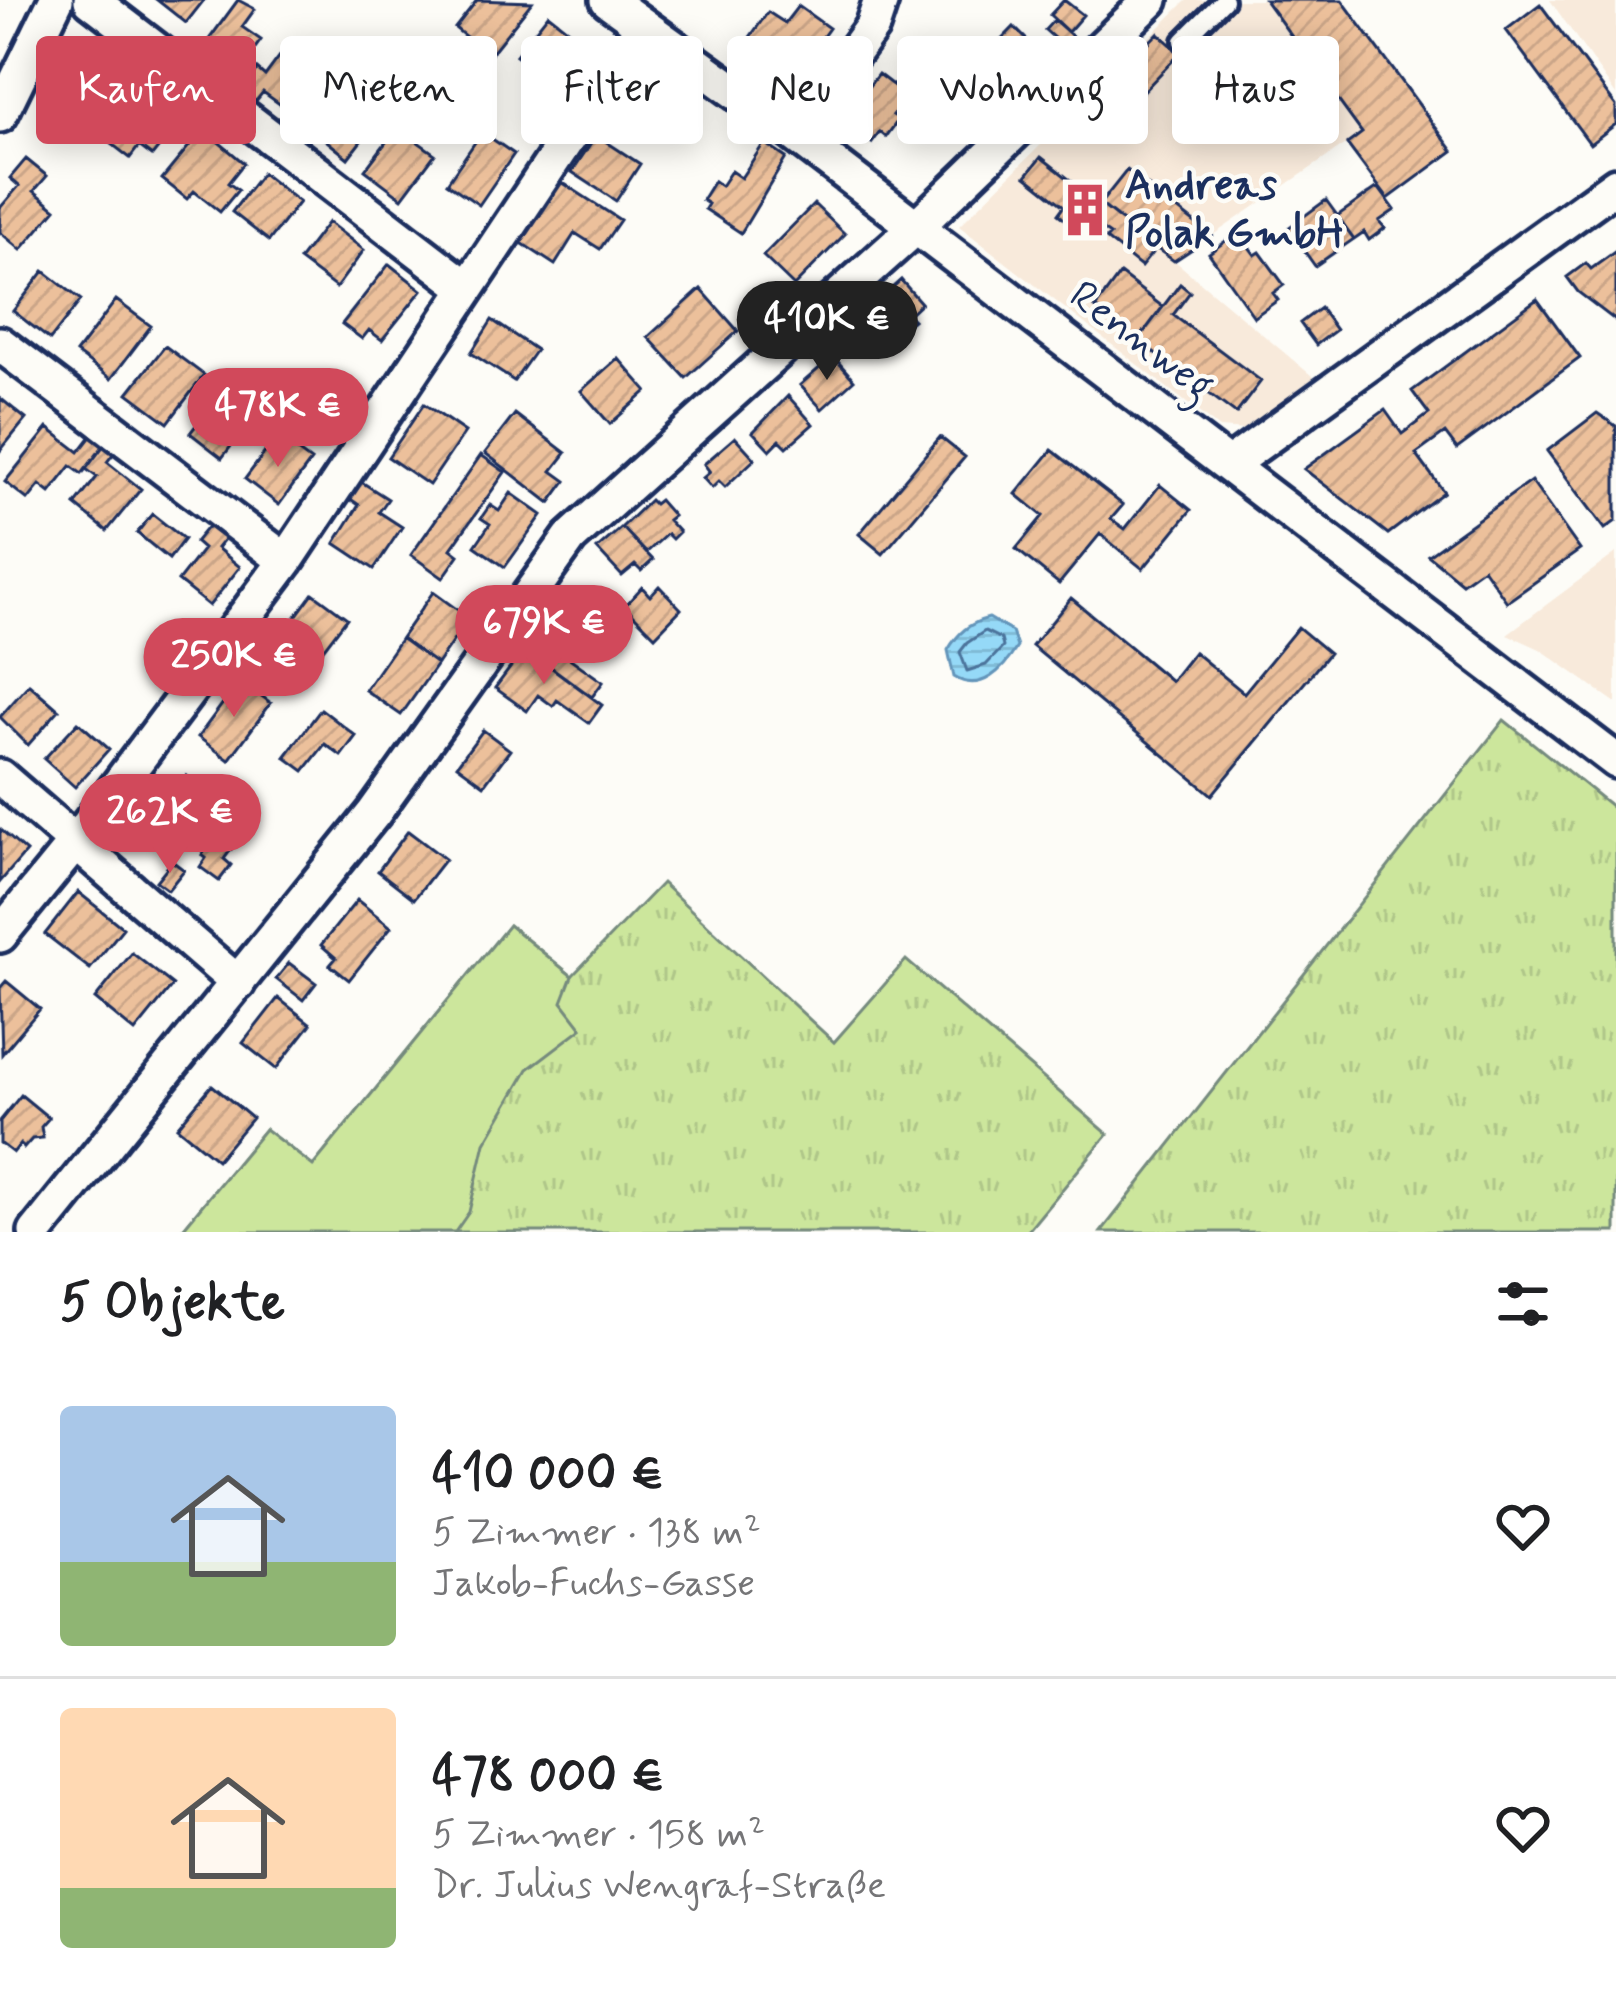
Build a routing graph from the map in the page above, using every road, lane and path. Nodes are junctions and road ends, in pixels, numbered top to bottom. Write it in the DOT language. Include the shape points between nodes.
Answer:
graph roads {
  1 [pos="56,0"];
  2 [pos="92,0"];
  3 [pos="608,0"];
  4 [pos="881,0"];
  5 [pos="1151,0"];
  6 [pos="1224,0"];
  7 [pos="642,26"];
  8 [pos="865,36"];
  9 [pos="1188,36"];
  10 [pos="727,86"];
  11 [pos="0,116"];
  12 [pos="807,144"];
  13 [pos="1616,185"];
  14 [pos="915,228"];
  15 [pos="466,287"];
  16 [pos="0,344"];
  17 [pos="1229,465"];
  18 [pos="286,561"];
  19 [pos="1616,761"];
  20 [pos="0,776"];
  21 [pos="75,843"];
  22 [pos="0,934"];
  23 [pos="238,982"];
  24 [pos="36,1232"];
  1 -- 11 [label="street"];
  2 -- 15 [label="street"];
  3 -- 7 [label="street, Rennweg"];
  4 -- 8 [label="street"];
  5 -- 14 [label="street"];
  6 -- 9 [label="lane"];
  7 -- 10 [label="street, Rennweg"];
  7 -- 15 [label="street"];
  12 -- 14 [label="street, Rennweg"];
  13 -- 17 [label="street"];
  14 -- 17 [label="street, Rennweg"];
  14 -- 23 [label="street" via="570,538 374,813"];
  15 -- 18 [label="street"];
  16 -- 18 [label="street"];
  17 -- 19 [label="street, Rennweg"];
  18 -- 21 [label="street"];
  20 -- 21 [label="street"];
  21 -- 22 [label="street"];
  21 -- 23 [label="street"];
  23 -- 24 [label="street"];
}
